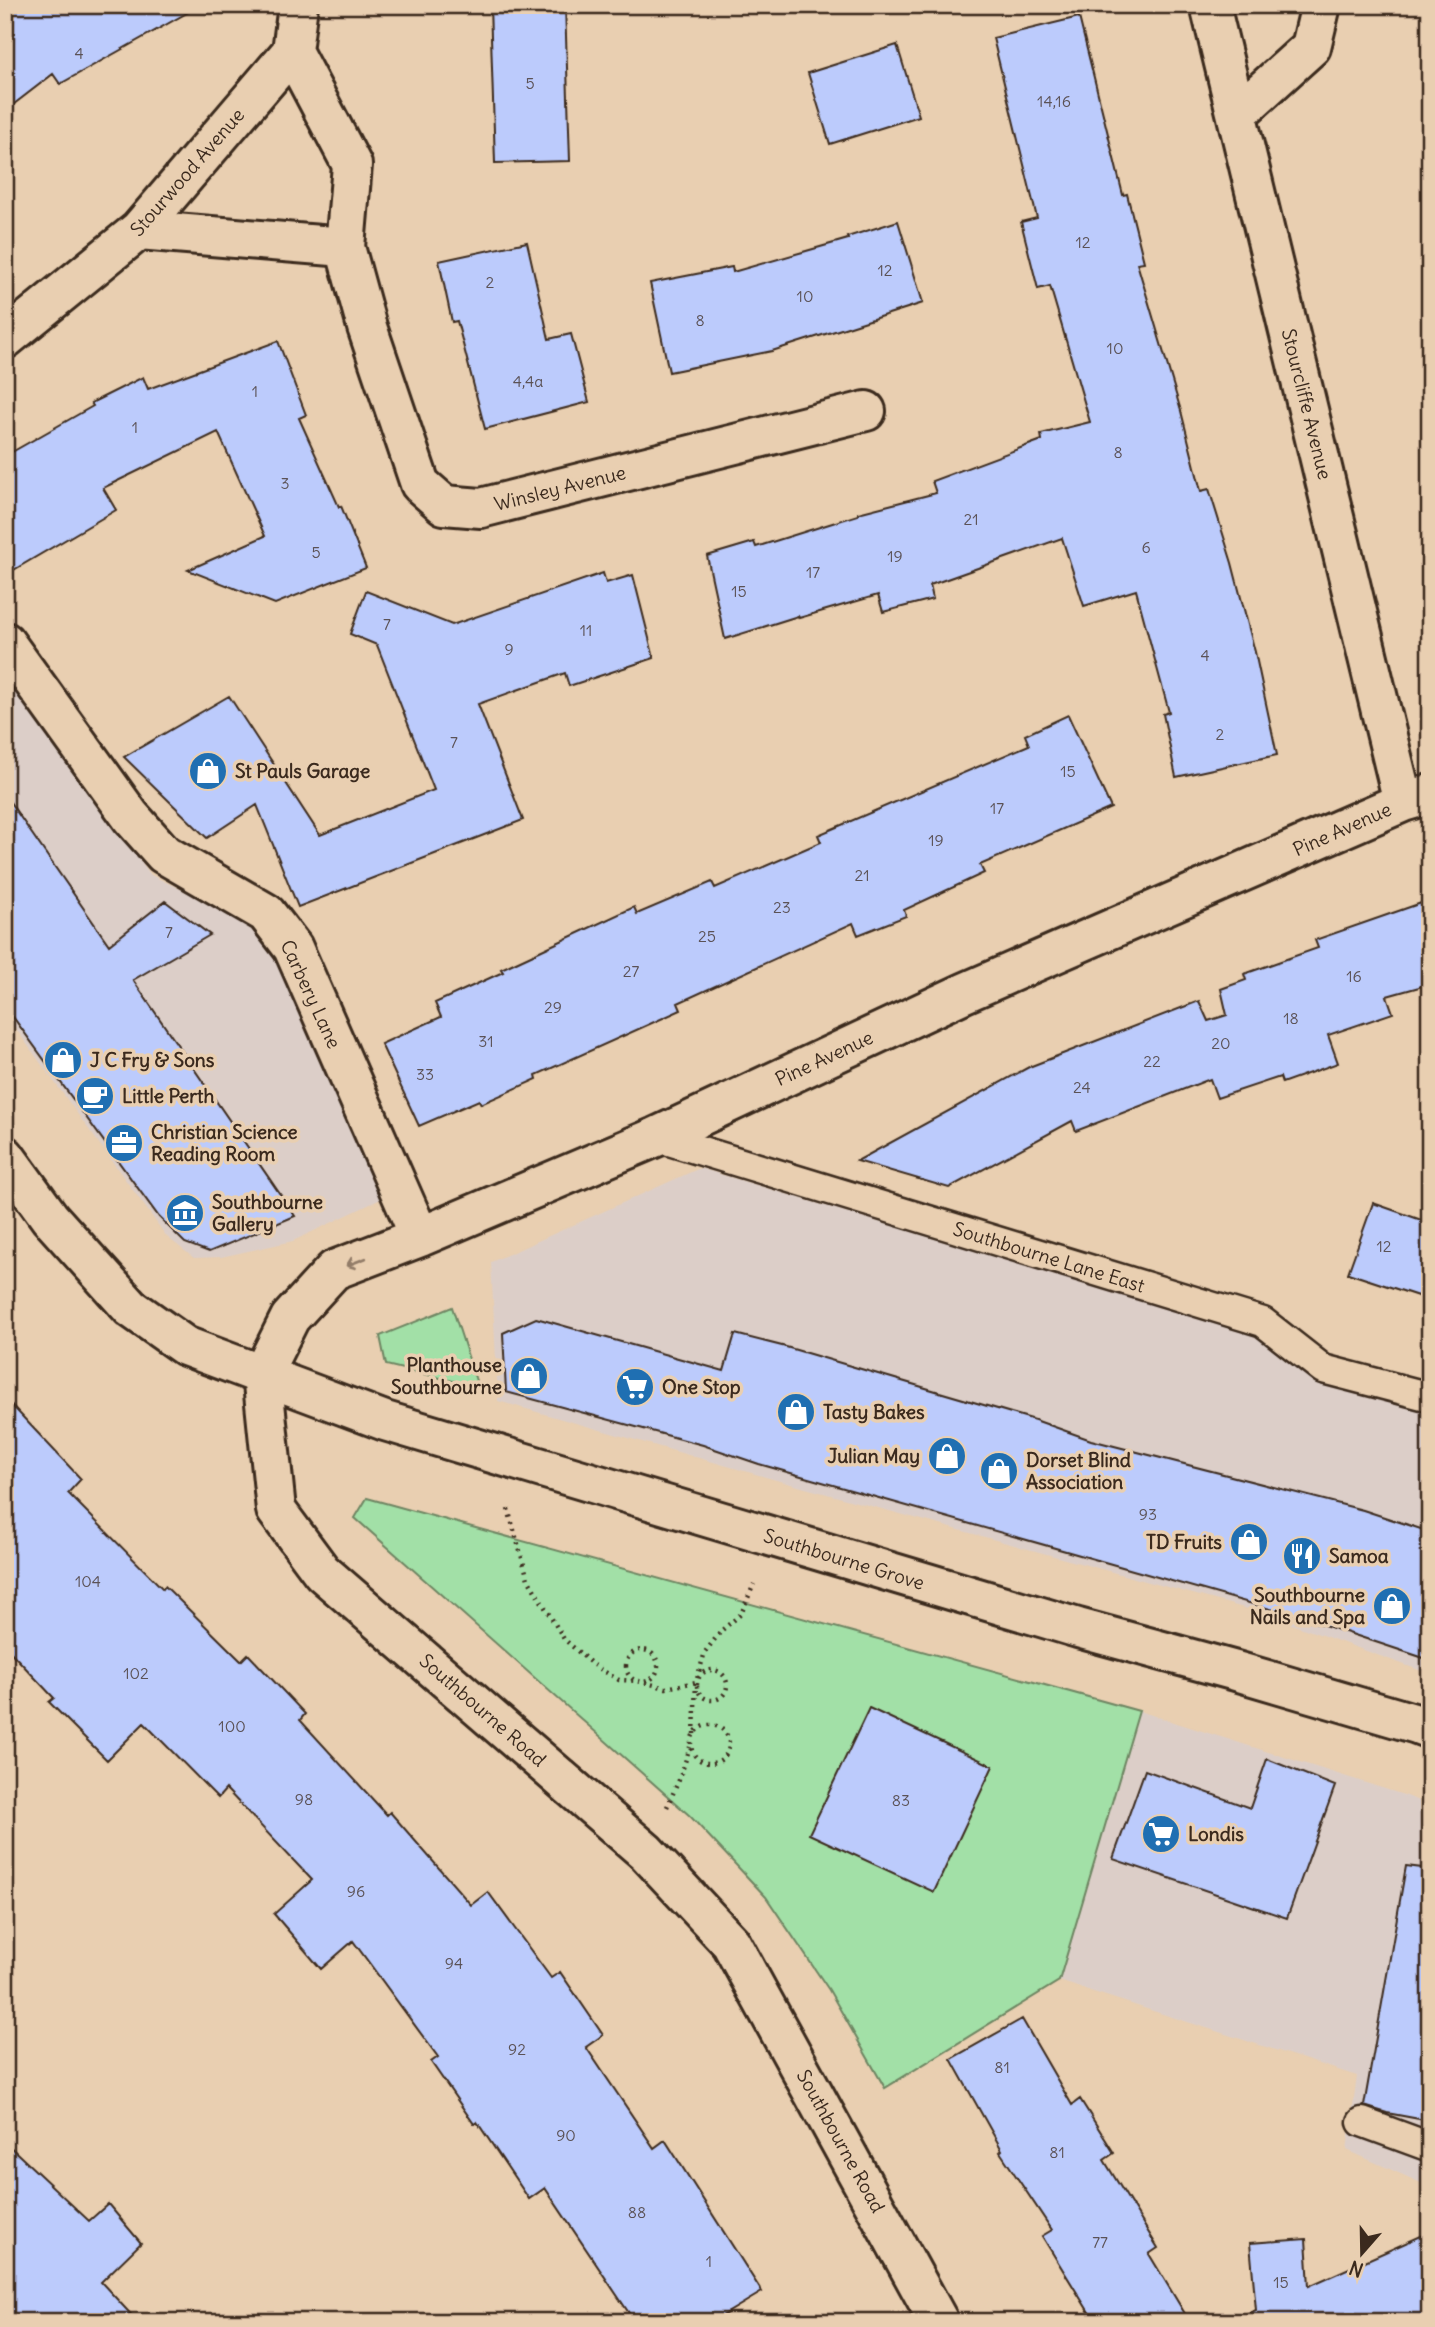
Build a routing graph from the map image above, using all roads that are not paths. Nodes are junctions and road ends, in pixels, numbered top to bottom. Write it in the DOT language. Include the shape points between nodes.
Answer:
graph roads {
  1 [pos="298,5"];
  2 [pos="1210,5"];
  3 [pos="1321,5"];
  4 [pos="292,51"];
  5 [pos="1237,114"];
  6 [pos="139,230"];
  7 [pos="345,247"];
  8 [pos="5,339"];
  9 [pos="866,411"];
  10 [pos="5,642"];
  11 [pos="1416,798"];
  12 [pos="656,1137"];
  13 [pos="5,1156"];
  14 [pos="420,1237"];
  15 [pos="262,1374"];
  16 [pos="1430,1396"];
  17 [pos="1430,1730"];
  18 [pos="1363,2122"];
  19 [pos="1430,2147"];
  20 [pos="931,2319"];
  1 -- 4 [label="street"];
  2 -- 5 [label="street, Stourcliffe Avenue"];
  3 -- 5 [label="street" via="1311,47"];
  4 -- 6 [label="street, Stourwood Avenue"];
  4 -- 7 [label="street, Winsley Avenue" via="352,165"];
  5 -- 11 [label="street, Stourcliffe Avenue"];
  6 -- 7 [label="street"];
  6 -- 8 [label="street, Stourwood Avenue"];
  7 -- 9 [label="street, Winsley Avenue" via="420,484 444,505 481,509"];
  10 -- 14 [label="street, Carbery Lane" via="131,817 164,855 266,913 293,948"];
  11 -- 12 [label="street, Pine Avenue" via="964,993"];
  12 -- 14 [label="street, Pine Avenue"];
  12 -- 16 [label="lane, Southbourne Lane East" via="1263,1322 1323,1370"];
  13 -- 15 [label="street" via="50,1218 131,1308 185,1346"];
  14 -- 15 [label="street, Pine Avenue, one-way" via="334,1270 290,1318"];
  15 -- 17 [label="street, Southbourne Grove" via="386,1420 773,1538"];
  15 -- 20 [label="street, Southbourne Road" via="276,1510 321,1572 646,1852 732,1942"];
  18 -- 19 [label="lane"];
}
